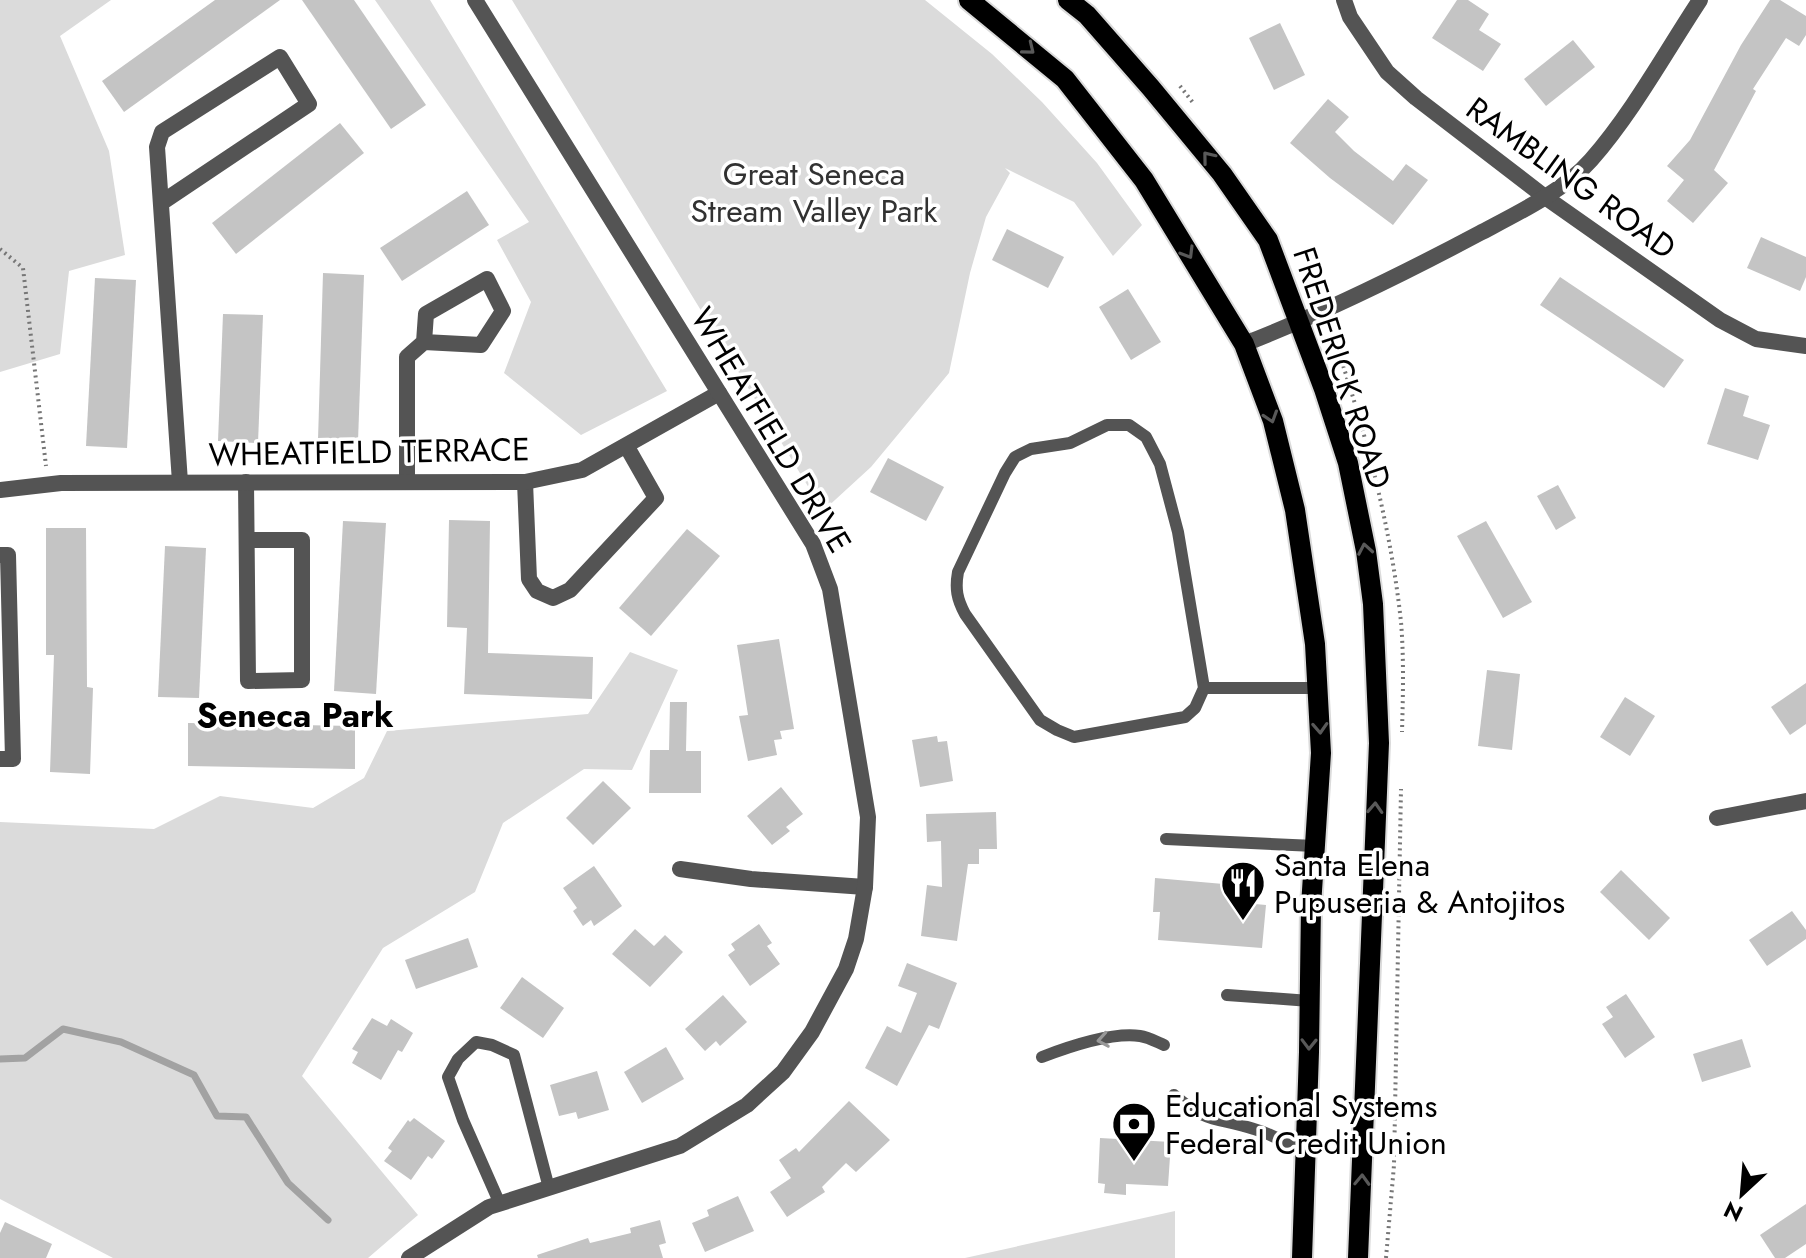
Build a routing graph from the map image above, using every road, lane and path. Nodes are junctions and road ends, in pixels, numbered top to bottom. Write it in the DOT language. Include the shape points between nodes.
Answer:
graph roads {
  1 [pos="475,0"];
  2 [pos="969,0"];
  3 [pos="1068,0"];
  4 [pos="1344,0"];
  5 [pos="1700,0"];
  6 [pos="1178,84"];
  7 [pos="1197,108"];
  8 [pos="1545,197"];
  9 [pos="161,203"];
  10 [pos="0,249"];
  11 [pos="1324,308"];
  12 [pos="1298,323"];
  13 [pos="424,342"];
  14 [pos="1244,344"];
  15 [pos="1806,346"];
  16 [pos="719,393"];
  17 [pos="627,447"];
  18 [pos="180,482"];
  19 [pos="246,482"];
  20 [pos="407,482"];
  21 [pos="525,482"];
  22 [pos="48,484"];
  23 [pos="0,490"];
  24 [pos="247,540"];
  25 [pos="0,555"];
  26 [pos="1204,688"];
  27 [pos="1317,688"];
  28 [pos="1401,743"];
  29 [pos="0,759"];
  30 [pos="1401,788"];
  31 [pos="1806,801"];
  32 [pos="1717,818"];
  33 [pos="1166,839"];
  34 [pos="1315,846"];
  35 [pos="680,869"];
  36 [pos="865,887"];
  37 [pos="1227,995"];
  38 [pos="1310,1001"];
  39 [pos="1164,1045"];
  40 [pos="1042,1057"];
  41 [pos="1174,1095"];
  42 [pos="1305,1154"];
  43 [pos="549,1188"];
  44 [pos="500,1204"];
  45 [pos="409,1258"];
  46 [pos="1302,1258"];
  47 [pos="1358,1258"];
  48 [pos="1386,1258"];
  1 -- 16 [label="street, WHEATFIELD DRIVE"];
  2 -- 14 [label="main road, one-way" via="1065,79 1144,180"];
  12 -- 3 [label="main road, FREDERICK ROAD, one-way" via="1268,240 1222,174 1087,15"];
  4 -- 8 [label="street, RAMBLING ROAD" via="1387,72"];
  5 -- 8 [label="street" via="1589,162"];
  6 -- 7 [label="path"];
  8 -- 11 [label="street"];
  8 -- 15 [label="street, RAMBLING ROAD" via="1720,320 1756,339"];
  9 -- 9 [label="street" via="157,147 162,132 280,57 309,104"];
  9 -- 18 [label="street"];
  10 -- 22 [label="path" via="23,268"];
  11 -- 12 [label="street"];
  11 -- 28 [label="path" via="1377,478 1392,558 1401,625"];
  12 -- 14 [label="street"];
  47 -- 12 [label="main road, FREDERICK ROAD, one-way" via="1379,743 1376,647 1366,551 1348,463"];
  13 -- 13 [label="street" via="426,314 487,279 503,311 481,345"];
  13 -- 20 [label="street" via="407,357"];
  14 -- 27 [label="main road, one-way" via="1273,421 1295,510"];
  16 -- 17 [label="street, WHEATFIELD TERRACE"];
  16 -- 36 [label="street, WHEATFIELD DRIVE" via="813,544 830,589 868,817"];
  17 -- 21 [label="street, WHEATFIELD TERRACE" via="582,470"];
  17 -- 21 [label="street" via="656,498 570,590 553,598 537,591 529,579"];
  18 -- 19 [label="street, WHEATFIELD TERRACE"];
  18 -- 22 [label="street, WHEATFIELD TERRACE"];
  19 -- 20 [label="street, WHEATFIELD TERRACE"];
  19 -- 24 [label="street"];
  20 -- 21 [label="street, WHEATFIELD TERRACE"];
  22 -- 23 [label="street, WHEATFIELD TERRACE"];
  24 -- 24 [label="street" via="248,681 302,680 302,540"];
  25 -- 29 [label="street" via="8,555 13,759"];
  26 -- 26 [label="lane" via="1178,532 1160,464 1146,437 1129,425 1107,425 1070,443 1015,457 958,572 957,598 1040,720 1074,737 1098,735 1185,717"];
  26 -- 27 [label="lane"];
  27 -- 34 [label="main road, one-way" via="1321,753"];
  30 -- 48 [label="path" via="1394,1165"];
  31 -- 32 [label="street"];
  33 -- 34 [label="lane"];
  34 -- 38 [label="main road"];
  35 -- 36 [label="street"];
  36 -- 43 [label="street, WHEATFIELD DRIVE" via="846,969 783,1072 747,1105 680,1146"];
  37 -- 38 [label="lane"];
  38 -- 42 [label="main road, one-way"];
  39 -- 40 [label="lane, one-way" via="1124,1036"];
  41 -- 42 [label="lane" via="1211,1120 1262,1132"];
  42 -- 46 [label="main road"];
  43 -- 44 [label="street, WHEATFIELD DRIVE"];
  43 -- 44 [label="lane" via="514,1055 476,1042 448,1077"];
  44 -- 45 [label="street, WHEATFIELD DRIVE"];
}
